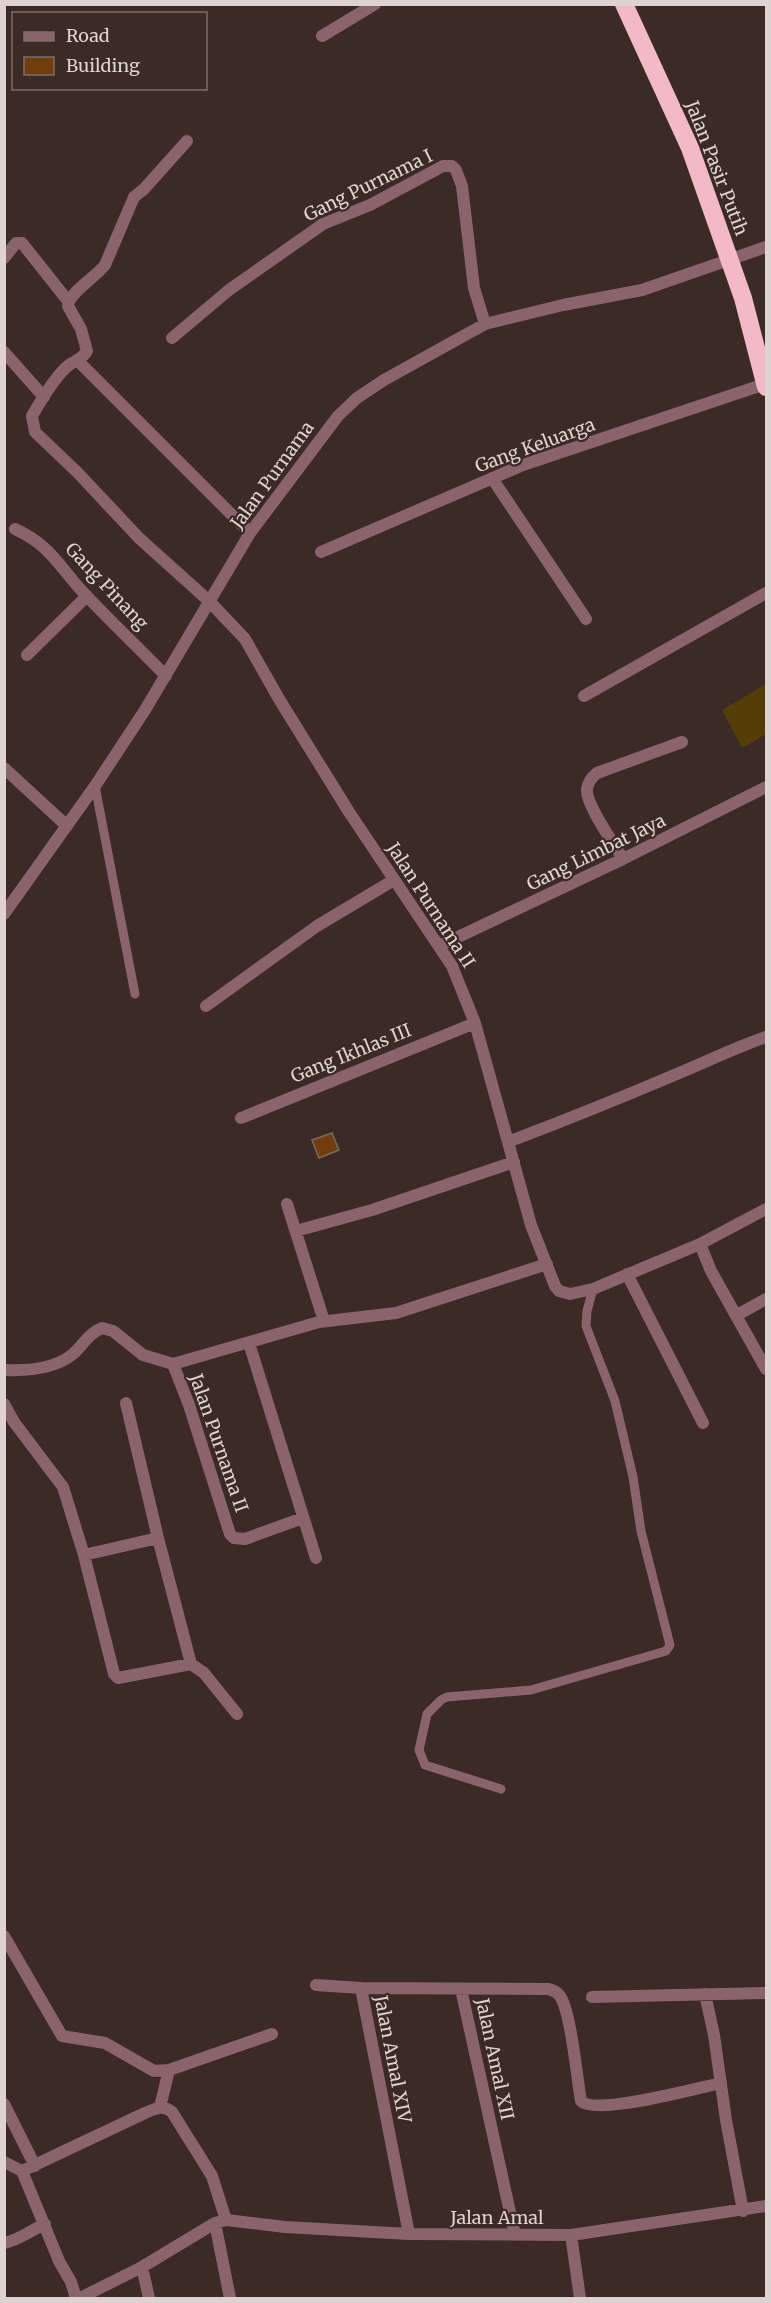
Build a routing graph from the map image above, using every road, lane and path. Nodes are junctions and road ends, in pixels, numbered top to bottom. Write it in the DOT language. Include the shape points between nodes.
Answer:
graph roads {
  1 [pos="375,4"];
  2 [pos="624,4"];
  3 [pos="322,36"];
  4 [pos="187,141"];
  5 [pos="766,247"];
  6 [pos="4,258"];
  7 [pos="730,260"];
  8 [pos="68,301"];
  9 [pos="485,324"];
  10 [pos="172,338"];
  11 [pos="4,352"];
  12 [pos="78,361"];
  13 [pos="766,386"];
  14 [pos="44,397"];
  15 [pos="492,478"];
  16 [pos="15,529"];
  17 [pos="250,532"];
  18 [pos="321,552"];
  19 [pos="766,592"];
  20 [pos="87,596"];
  21 [pos="209,601"];
  22 [pos="586,619"];
  23 [pos="27,655"];
  24 [pos="166,676"];
  25 [pos="584,696"];
  26 [pos="682,742"];
  27 [pos="4,768"];
  28 [pos="95,786"];
  29 [pos="766,787"];
  30 [pos="67,826"];
  31 [pos="623,859"];
  32 [pos="394,880"];
  33 [pos="4,914"];
  34 [pos="439,946"];
  35 [pos="135,994"];
  36 [pos="206,1006"];
  37 [pos="475,1023"];
  38 [pos="766,1037"];
  39 [pos="241,1118"];
  40 [pos="508,1142"];
  41 [pos="514,1162"];
  42 [pos="287,1204"];
  43 [pos="766,1209"];
  44 [pos="296,1231"];
  45 [pos="700,1244"];
  46 [pos="547,1264"];
  47 [pos="627,1274"];
  48 [pos="593,1288"];
  49 [pos="766,1299"];
  50 [pos="737,1315"];
  51 [pos="324,1321"];
  52 [pos="249,1342"];
  53 [pos="173,1364"];
  54 [pos="766,1369"];
  55 [pos="4,1370"];
  56 [pos="126,1402"];
  57 [pos="4,1404"];
  58 [pos="703,1423"];
  59 [pos="303,1518"];
  60 [pos="158,1538"];
  61 [pos="84,1555"];
  62 [pos="316,1558"];
  63 [pos="191,1664"];
  64 [pos="237,1714"];
  65 [pos="501,1789"];
  66 [pos="4,1936"];
  67 [pos="316,1984"];
  68 [pos="362,1988"];
  69 [pos="461,1989"];
  70 [pos="766,1993"];
  71 [pos="705,1994"];
  72 [pos="592,1997"];
  73 [pos="272,2034"];
  74 [pos="169,2070"];
  75 [pos="721,2083"];
  76 [pos="4,2104"];
  77 [pos="160,2107"];
  78 [pos="4,2162"];
  79 [pos="35,2166"];
  80 [pos="22,2171"];
  81 [pos="766,2206"];
  82 [pos="743,2211"];
  83 [pos="220,2221"];
  84 [pos="45,2224"];
  85 [pos="409,2234"];
  86 [pos="515,2235"];
  87 [pos="571,2235"];
  88 [pos="4,2243"];
  89 [pos="142,2267"];
  90 [pos="76,2298"];
  91 [pos="80,2298"];
  92 [pos="149,2298"];
  93 [pos="230,2298"];
  94 [pos="580,2298"];
  1 -- 3 [label="street"];
  2 -- 7 [label="highway, Jalan Pasir Putih" via="690,148"];
  4 -- 8 [label="street" via="134,197 105,265"];
  5 -- 7 [label="street, Jalan Purnama"];
  6 -- 8 [label="street" via="16,243 22,243"];
  7 -- 9 [label="street, Jalan Purnama" via="642,290"];
  7 -- 13 [label="highway, Jalan Pasir Putih"];
  8 -- 12 [label="street" via="87,351"];
  9 -- 10 [label="street, Gang Purnama I" via="474,288 462,186 456,170 443,166 370,206 323,225 229,291"];
  9 -- 17 [label="street, Jalan Purnama" via="357,398 338,416"];
  11 -- 14 [label="street"];
  12 -- 14 [label="street, Jalan Purnama II" via="69,365"];
  12 -- 17 [label="street"];
  13 -- 15 [label="street, Gang Keluarga"];
  14 -- 21 [label="street, Jalan Purnama II" via="32,416 35,432"];
  15 -- 18 [label="street, Gang Keluarga"];
  15 -- 22 [label="street"];
  16 -- 20 [label="street, Gang Pinang" via="52,554"];
  17 -- 21 [label="street, Jalan Purnama"];
  19 -- 25 [label="street"];
  20 -- 23 [label="street"];
  20 -- 24 [label="street, Gang Pinang"];
  21 -- 24 [label="street, Jalan Purnama"];
  21 -- 32 [label="street, Jalan Purnama II" via="245,639"];
  24 -- 28 [label="street, Jalan Purnama"];
  26 -- 31 [label="street" via="597,773 589,782 586,790 590,803"];
  27 -- 30 [label="street"];
  28 -- 30 [label="street, Jalan Purnama"];
  28 -- 35 [label="lane"];
  29 -- 31 [label="street, Gang Limbat Jaya"];
  30 -- 33 [label="street, Jalan Purnama"];
  31 -- 34 [label="street, Gang Limbat Jaya"];
  32 -- 34 [label="street, Jalan Purnama II"];
  32 -- 36 [label="street" via="317,926"];
  34 -- 37 [label="street, Jalan Purnama II" via="452,966"];
  37 -- 39 [label="street, Gang Ikhlas III"];
  37 -- 40 [label="street, Jalan Purnama II"];
  38 -- 40 [label="street"];
  40 -- 41 [label="street, Jalan Purnama II"];
  41 -- 44 [label="street"];
  41 -- 46 [label="street, Jalan Purnama II" via="531,1226"];
  42 -- 44 [label="street"];
  43 -- 45 [label="street, Jalan Purnama II"];
  44 -- 51 [label="street"];
  45 -- 47 [label="street, Jalan Purnama II"];
  45 -- 50 [label="street"];
  46 -- 48 [label="street, Jalan Purnama II" via="559,1291 570,1294"];
  46 -- 51 [label="street, Jalan Purnama II" via="396,1313"];
  47 -- 48 [label="street, Jalan Purnama II"];
  47 -- 58 [label="street"];
  48 -- 65 [label="lane" via="586,1326 615,1401 643,1543 670,1645 666,1651 531,1690 447,1697 433,1705 427,1714 419,1750 425,1764"];
  49 -- 50 [label="street"];
  50 -- 54 [label="street"];
  51 -- 52 [label="street, Jalan Purnama II"];
  52 -- 53 [label="street, Jalan Purnama II"];
  52 -- 59 [label="street"];
  53 -- 55 [label="street" via="143,1355 113,1331 102,1328 61,1362"];
  53 -- 59 [label="street, Jalan Purnama II" via="230,1534 245,1539"];
  56 -- 60 [label="street"];
  57 -- 61 [label="street" via="63,1487"];
  59 -- 62 [label="street"];
  60 -- 61 [label="street"];
  60 -- 63 [label="street"];
  61 -- 63 [label="street" via="114,1674 118,1678"];
  63 -- 64 [label="street" via="204,1673"];
  66 -- 74 [label="street" via="62,2036 105,2043 154,2071"];
  67 -- 68 [label="street"];
  68 -- 69 [label="street, Jalan Amal XIV"];
  68 -- 85 [label="street, Jalan Amal XIV"];
  69 -- 75 [label="street, Jalan Amal XII" via="548,1989 559,1994 566,2013 580,2101 589,2106 614,2106"];
  69 -- 86 [label="street, Jalan Amal XII"];
  70 -- 71 [label="street"];
  71 -- 72 [label="street"];
  71 -- 75 [label="street"];
  73 -- 74 [label="street"];
  74 -- 77 [label="street"];
  75 -- 82 [label="street"];
  76 -- 79 [label="street"];
  77 -- 79 [label="street"];
  77 -- 83 [label="street" via="172,2112 212,2176"];
  78 -- 80 [label="street"];
  79 -- 80 [label="street"];
  80 -- 84 [label="street"];
  81 -- 82 [label="street, Jalan Amal"];
  82 -- 87 [label="street, Jalan Amal"];
  83 -- 85 [label="street, Jalan Amal"];
  83 -- 89 [label="street"];
  83 -- 93 [label="street"];
  84 -- 88 [label="street" via="16,2241"];
  84 -- 90 [label="street"];
  85 -- 86 [label="street, Jalan Amal"];
  86 -- 87 [label="street, Jalan Amal"];
  87 -- 94 [label="street"];
  89 -- 91 [label="street"];
  89 -- 92 [label="street"];
}
